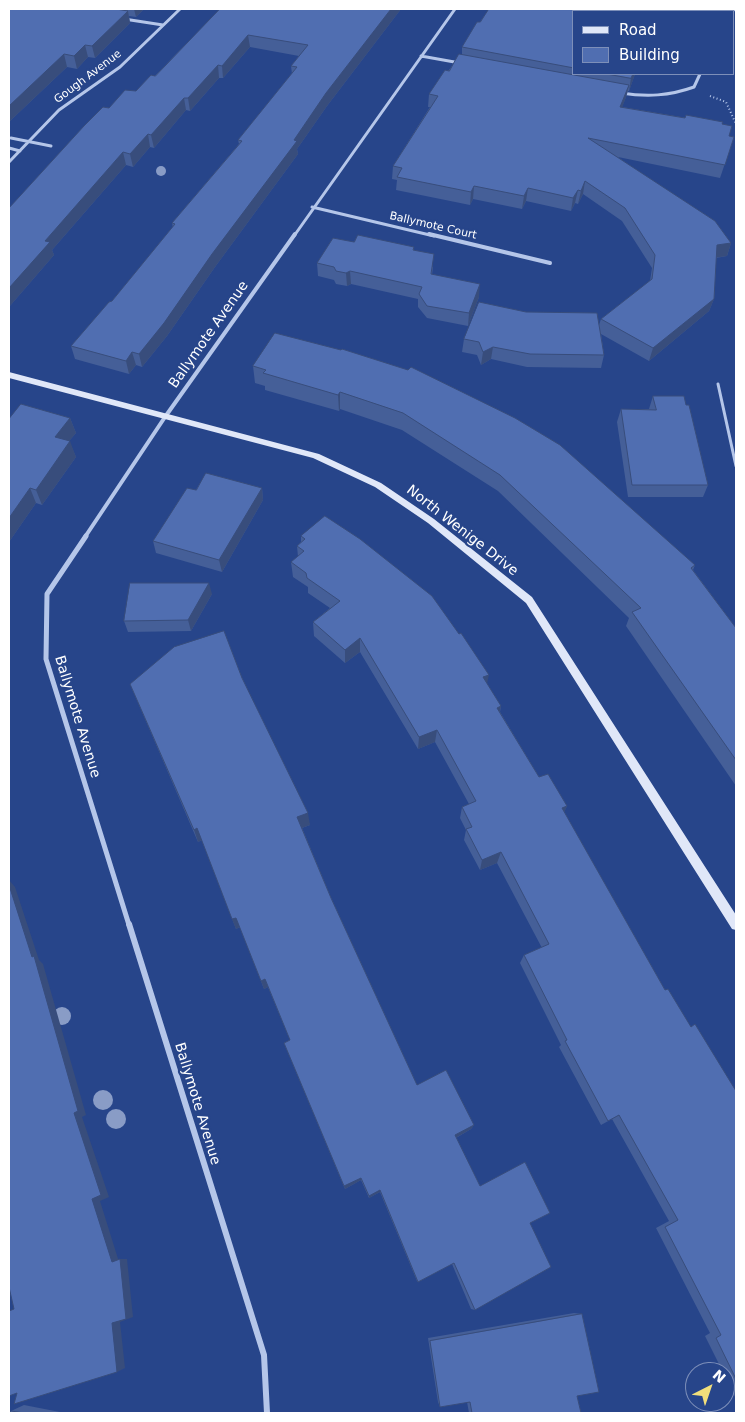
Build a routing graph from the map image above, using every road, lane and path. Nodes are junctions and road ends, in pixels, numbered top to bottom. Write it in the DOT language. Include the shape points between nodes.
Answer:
graph roads {
  1 [pos="180,9"];
  2 [pos="455,9"];
  3 [pos="123,19"];
  4 [pos="163,25"];
  5 [pos="421,56"];
  6 [pos="469,65"];
  7 [pos="700,75"];
  8 [pos="694,87"];
  9 [pos="614,92"];
  10 [pos="736,124"];
  11 [pos="11,138"];
  12 [pos="28,142"];
  13 [pos="51,146"];
  14 [pos="9,148"];
  15 [pos="20,150"];
  16 [pos="9,162"];
  17 [pos="312,207"];
  18 [pos="550,263"];
  19 [pos="9,375"];
  20 [pos="718,384"];
  21 [pos="165,417"];
  22 [pos="736,466"];
  23 [pos="736,925"];
  24 [pos="267,1413"];
  1 -- 4 [label="street, Gough Avenue"];
  2 -- 5 [label="street, Ballymote Avenue"];
  3 -- 4 [label="street"];
  4 -- 12 [label="street, Gough Avenue" via="120,66 59,110"];
  5 -- 6 [label="street"];
  5 -- 17 [label="street, Ballymote Avenue"];
  7 -- 8 [label="street"];
  8 -- 9 [label="street" via="665,96 643,97"];
  8 -- 10 [label="path" via="726,102"];
  11 -- 12 [label="street"];
  12 -- 13 [label="street"];
  12 -- 15 [label="street, Gough Avenue"];
  14 -- 15 [label="street"];
  15 -- 16 [label="street, Gough Avenue"];
  17 -- 18 [label="street, Ballymote Court"];
  17 -- 21 [label="street, Ballymote Avenue"];
  19 -- 21 [label="street, North Wenige Drive"];
  20 -- 22 [label="lane"];
  21 -- 23 [label="street, North Wenige Drive" via="316,456 378,485 431,521 529,600"];
  21 -- 24 [label="street, Ballymote Avenue" via="47,594 46,659 264,1355"];
}
